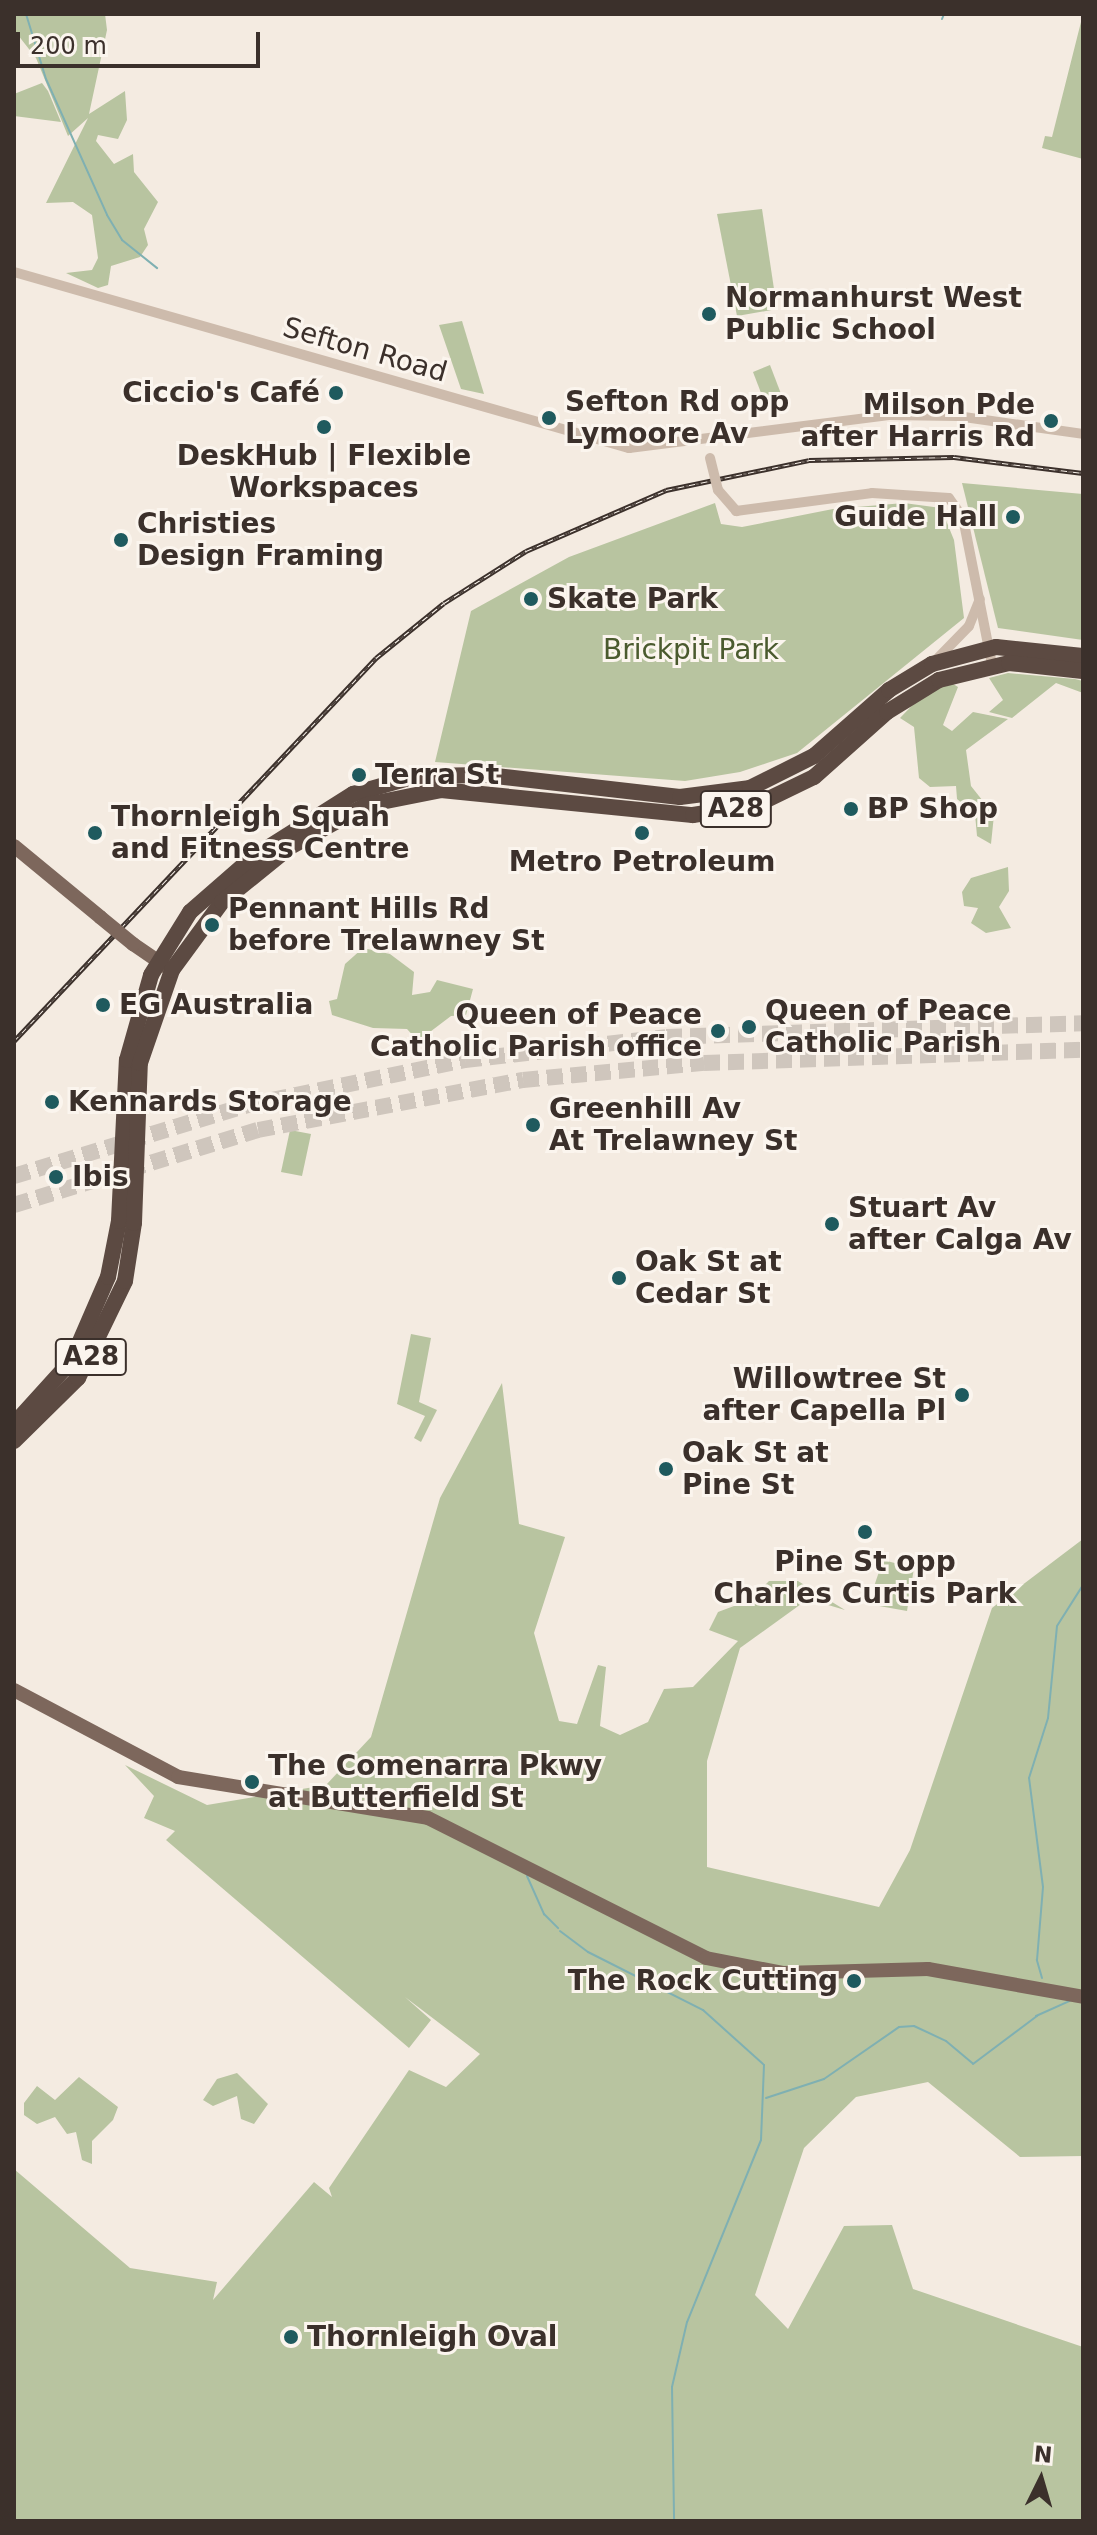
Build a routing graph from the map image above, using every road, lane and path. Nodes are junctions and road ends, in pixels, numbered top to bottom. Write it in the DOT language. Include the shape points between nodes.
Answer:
graph roads {
  1 [pos="14,272"];
  2 [pos="1083,434"];
  3 [pos="706,439"];
  4 [pos="980,597"];
  5 [pos="990,656"];
  6 [pos="1083,656"];
  7 [pos="932,664"];
  8 [pos="1083,671"];
  9 [pos="14,846"];
  10 [pos="157,961"];
  11 [pos="172,970"];
  12 [pos="14,1424"];
  13 [pos="14,1441"];
  14 [pos="14,1690"];
  15 [pos="1083,1997"];
  1 -- 3 [label="street, Sefton Road" via="629,448"];
  2 -- 3 [label="street, Sefton Road" via="957,416 889,415 809,420"];
  3 -- 4 [label="street, bridge" via="718,490 733,511 855,494 938,493 958,506 963,518"];
  4 -- 5 [label="street"];
  4 -- 7 [label="street" via="969,626"];
  5 -- 6 [label="highway, A28" via="1036,647"];
  5 -- 7 [label="highway, A28"];
  5 -- 8 [label="highway, A28"];
  5 -- 11 [label="highway, A28" via="919,689 828,767 756,805 671,814 451,790 366,805 316,829 249,877 209,916"];
  7 -- 10 [label="highway, A28" via="889,690 791,771 725,794 657,796 456,773 402,779 353,794 222,881 190,912"];
  9 -- 10 [label="main road, bridge"];
  10 -- 11 [label="main road"];
  10 -- 12 [label="highway, A28" via="127,1060 119,1221 108,1277 72,1360"];
  11 -- 13 [label="highway, A28" via="140,1063 134,1223 125,1281 78,1378"];
  14 -- 15 [label="main road" via="178,1777 428,1818 706,1958 783,1973 928,1969"];
}
